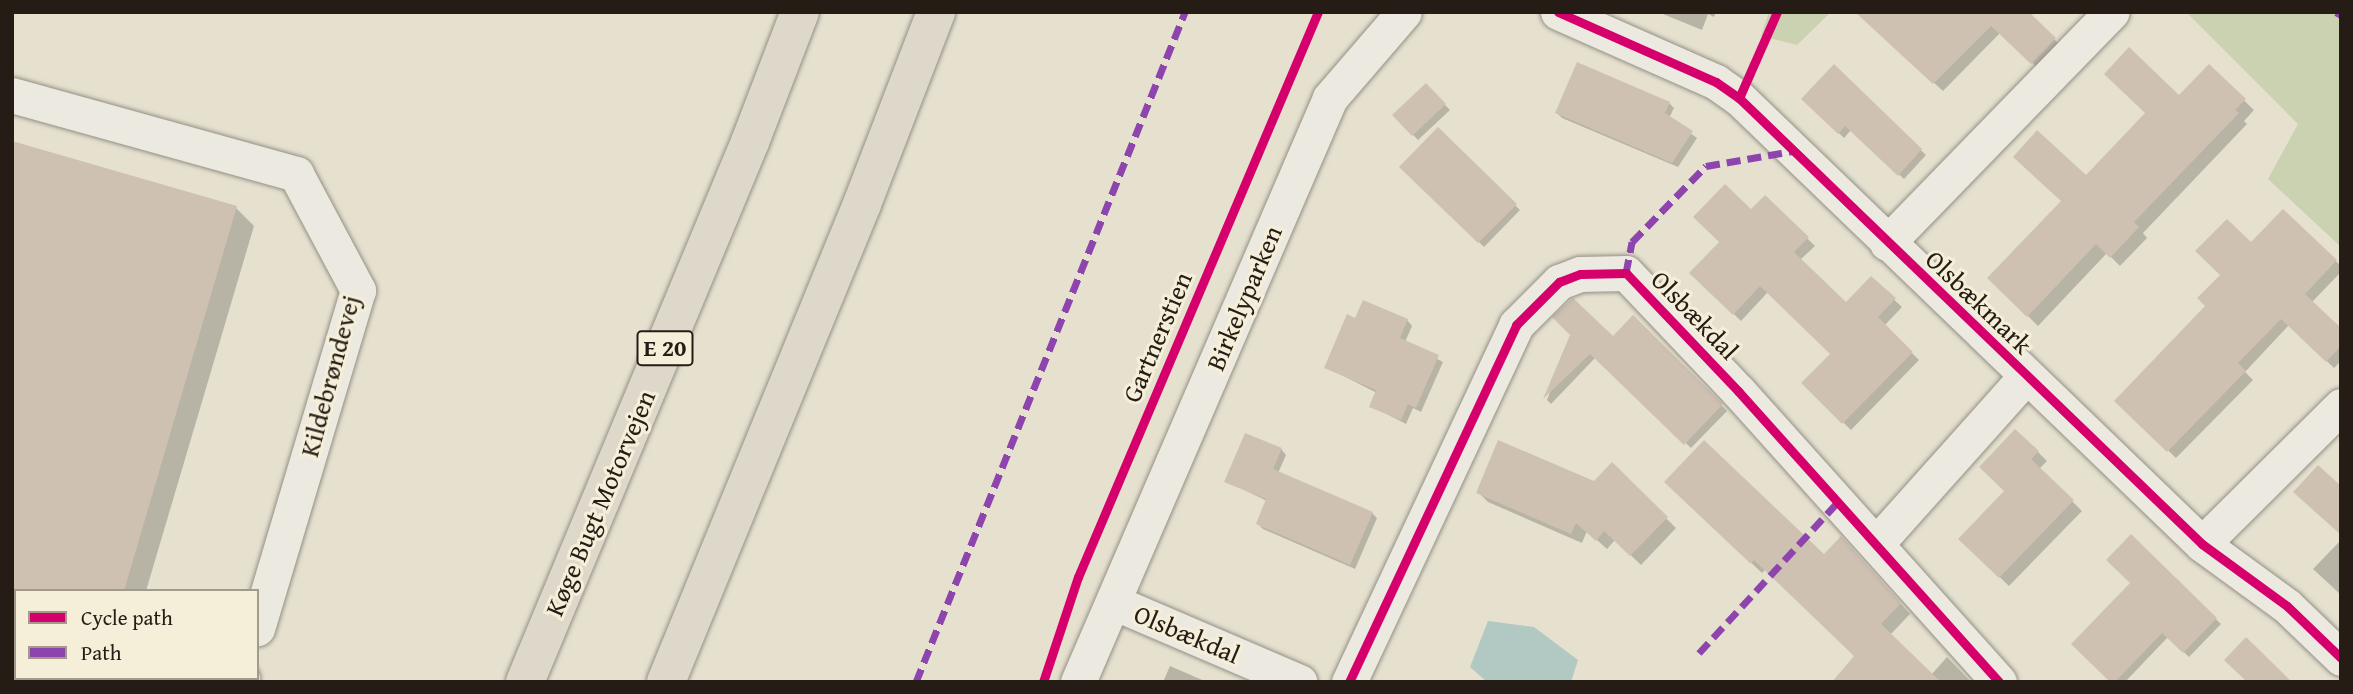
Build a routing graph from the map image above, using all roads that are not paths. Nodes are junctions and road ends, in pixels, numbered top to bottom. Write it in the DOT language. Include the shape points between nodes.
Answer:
graph roads {
  1 [pos="800,12"];
  2 [pos="936,12"];
  3 [pos="1404,12"];
  4 [pos="2112,12"];
  5 [pos="1563,13"];
  6 [pos="12,95"];
  7 [pos="1887,243"];
  8 [pos="2026,376"];
  9 [pos="2341,407"];
  10 [pos="1875,544"];
  11 [pos="2202,544"];
  12 [pos="1113,603"];
  13 [pos="259,621"];
  14 [pos="2341,658"];
  15 [pos="525,682"];
  16 [pos="666,682"];
  17 [pos="1078,682"];
  18 [pos="1300,682"];
  19 [pos="1349,682"];
  20 [pos="1999,682"];
  1 -- 15 [label="highway, Køge Bugt Motorvejen / E 20"];
  2 -- 16 [label="highway"];
  3 -- 12 [label="street, Birkelyparken" via="1330,98"];
  4 -- 7 [label="street, Olsbækmark"];
  5 -- 7 [label="street, Olsbækmark" via="1716,82 1739,98"];
  6 -- 13 [label="street, Kildebrøndevej" via="296,174 359,290"];
  7 -- 8 [label="street, Olsbækmark"];
  8 -- 10 [label="street"];
  8 -- 11 [label="street, Olsbækmark"];
  9 -- 11 [label="street"];
  10 -- 19 [label="street, Olsbækdal" via="1626,273 1580,274 1559,282 1516,325"];
  10 -- 20 [label="street, Olsbækdal"];
  11 -- 14 [label="street, Olsbækmark" via="2287,606"];
  12 -- 17 [label="street, Birkelyparken"];
  12 -- 18 [label="street, Olsbækdal"];
}
